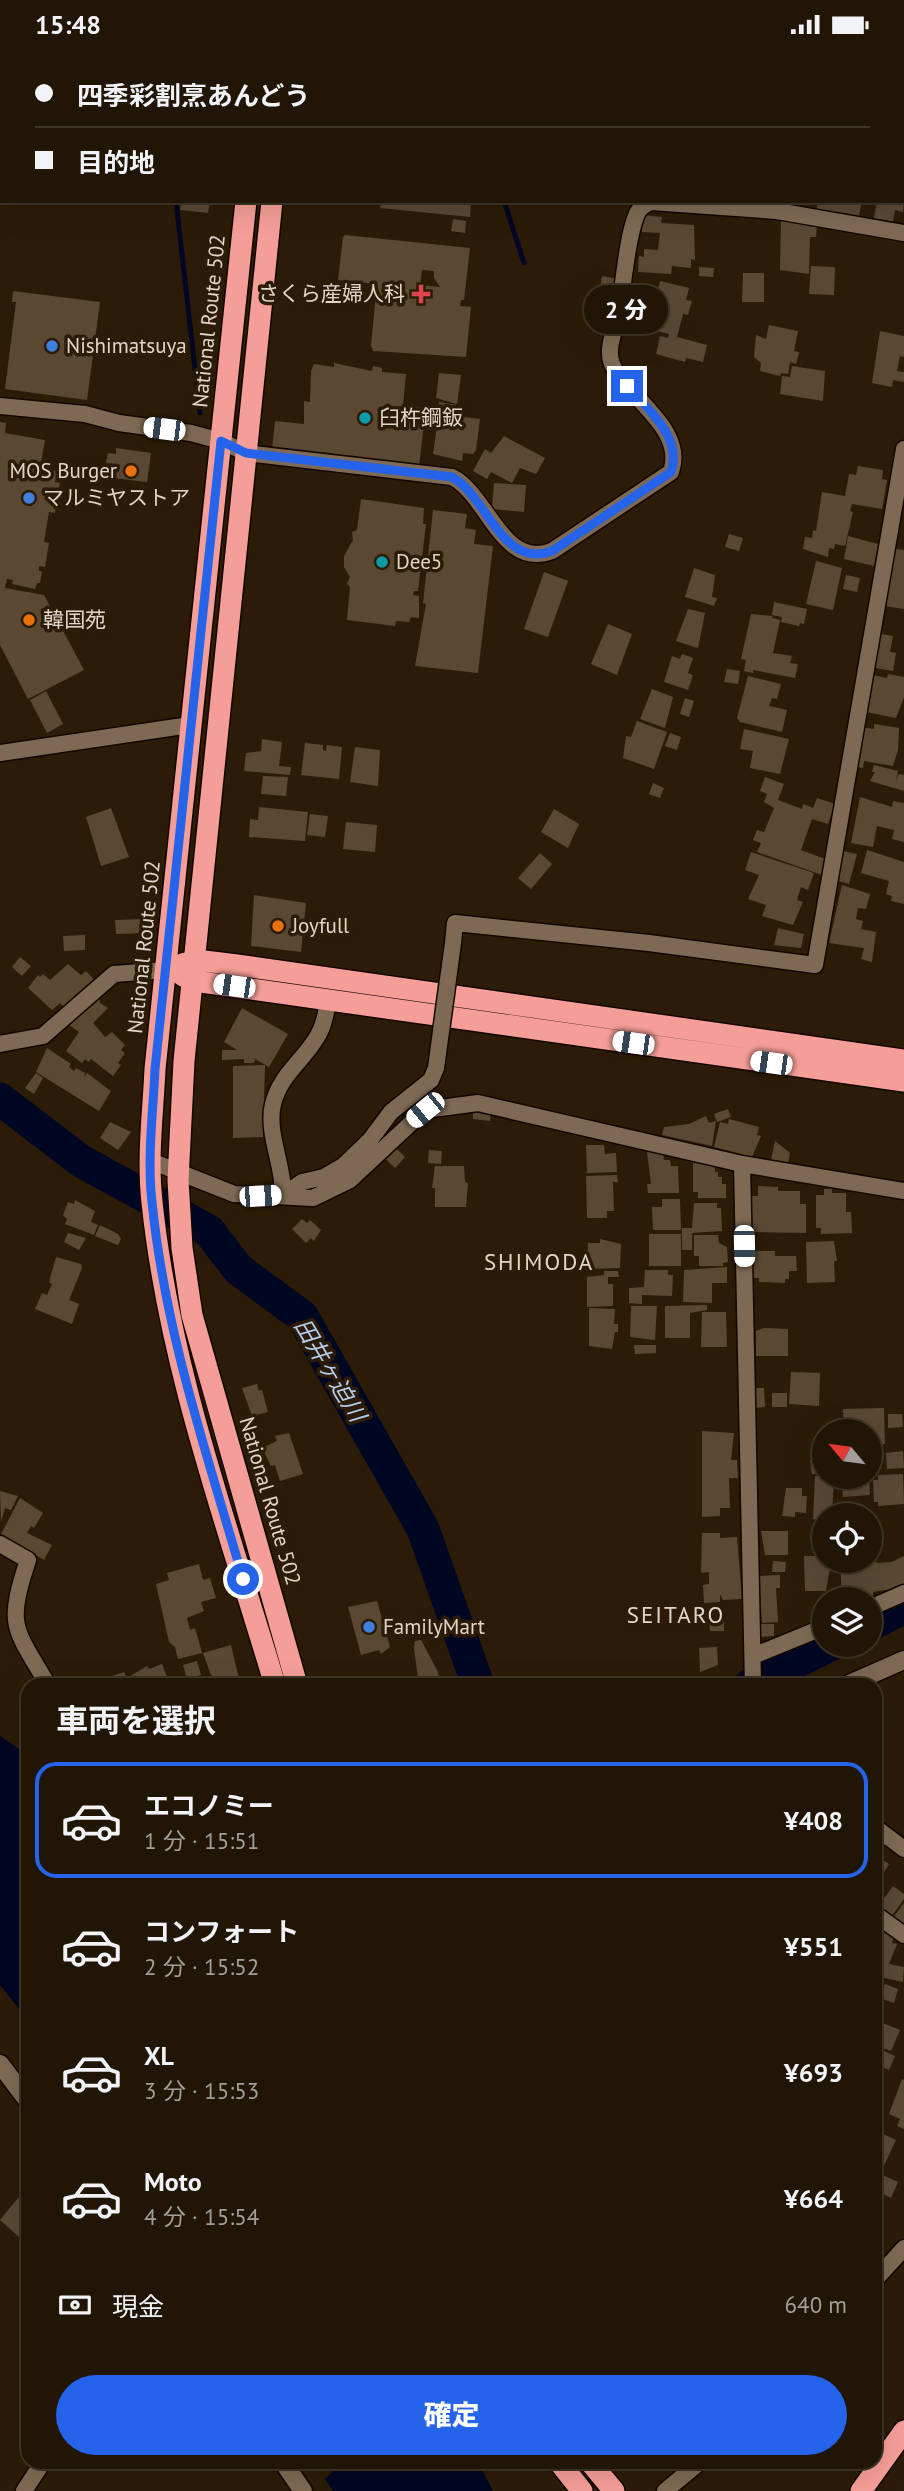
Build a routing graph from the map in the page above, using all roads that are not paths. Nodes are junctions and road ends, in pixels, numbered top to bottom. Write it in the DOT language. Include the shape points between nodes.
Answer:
graph roads {
  1 [pos="246,203"];
  2 [pos="272,203"];
  3 [pos="649,203"];
  4 [pos="665,203"];
  5 [pos="904,233"];
  6 [pos="0,406"];
  7 [pos="221,441"];
  8 [pos="904,449"];
  9 [pos="246,453"];
  10 [pos="190,725"];
  11 [pos="0,753"];
  12 [pos="166,969"];
  13 [pos="195,970"];
  14 [pos="328,1001"];
  15 [pos="0,1044"];
  16 [pos="904,1060"];
  17 [pos="904,1081"];
  18 [pos="150,1164"];
  19 [pos="742,1164"];
  20 [pos="178,1177"];
  21 [pos="904,1191"];
  22 [pos="284,1195"];
  23 [pos="0,1544"];
  24 [pos="904,1593"];
  25 [pos="882,1603"];
  26 [pos="812,1633"];
  27 [pos="904,1660"];
  28 [pos="753,1662"];
  29 [pos="44,1678"];
  30 [pos="273,1678"];
  31 [pos="295,1678"];
  32 [pos="753,1678"];
  33 [pos="863,1678"];
  34 [pos="882,1832"];
  35 [pos="904,1849"];
  36 [pos="882,1920"];
  37 [pos="904,1935"];
  38 [pos="0,2064"];
  39 [pos="21,2092"];
  40 [pos="904,2248"];
  41 [pos="882,2272"];
  42 [pos="904,2431"];
  43 [pos="882,2462"];
  44 [pos="38,2469"];
  45 [pos="288,2469"];
  46 [pos="565,2469"];
  47 [pos="596,2469"];
  48 [pos="693,2469"];
  49 [pos="877,2469"];
  50 [pos="673,2488"];
  51 [pos="24,2491"];
  52 [pos="303,2491"];
  53 [pos="582,2491"];
  54 [pos="614,2491"];
  55 [pos="862,2491"];
  1 -- 7 [label="highway, National Route 502"];
  2 -- 9 [label="highway, National Route 502"];
  3 -- 9 [label="street" via="635,221 610,354 627,386 669,439 675,451 673,465 671,472 552,551 540,556 510,543 452,477"];
  4 -- 5 [label="street" via="777,211"];
  6 -- 7 [label="street" via="85,414"];
  7 -- 9 [label="street"];
  7 -- 10 [label="highway, National Route 502"];
  8 -- 22 [label="street, bridge" via="815,965 455,923 431,1080 391,1112 343,1166 302,1182"];
  9 -- 13 [label="highway, National Route 502"];
  10 -- 11 [label="street"];
  10 -- 12 [label="highway, National Route 502"];
  12 -- 13 [label="highway"];
  12 -- 15 [label="street" via="114,974 43,1036"];
  12 -- 18 [label="highway, National Route 502"];
  13 -- 14 [label="highway"];
  13 -- 16 [label="highway"];
  13 -- 20 [label="highway, National Route 502" via="184,1061"];
  14 -- 17 [label="highway"];
  14 -- 22 [label="street" via="316,1039 287,1073 273,1102 272,1125 284,1174"];
  18 -- 20 [label="street"];
  18 -- 30 [label="highway, National Route 502" via="157,1240 180,1365"];
  19 -- 21 [label="street"];
  19 -- 22 [label="street" via="478,1103 425,1110 350,1181 333,1191 313,1198"];
  19 -- 28 [label="street"];
  20 -- 22 [label="street" via="234,1194"];
  20 -- 31 [label="highway, National Route 502" via="191,1315"];
  23 -- 29 [label="street" via="28,1560 14,1622"];
  24 -- 25 [label="street"];
  26 -- 28 [label="street"];
  27 -- 33 [label="street"];
  28 -- 32 [label="street"];
  34 -- 35 [label="street"];
  36 -- 37 [label="street"];
  38 -- 39 [label="street"];
  40 -- 41 [label="street"];
  42 -- 43 [label="highway"];
  44 -- 51 [label="street"];
  45 -- 52 [label="street"];
  46 -- 53 [label="highway"];
  47 -- 54 [label="highway"];
  48 -- 50 [label="street"];
  49 -- 55 [label="highway"];
}
